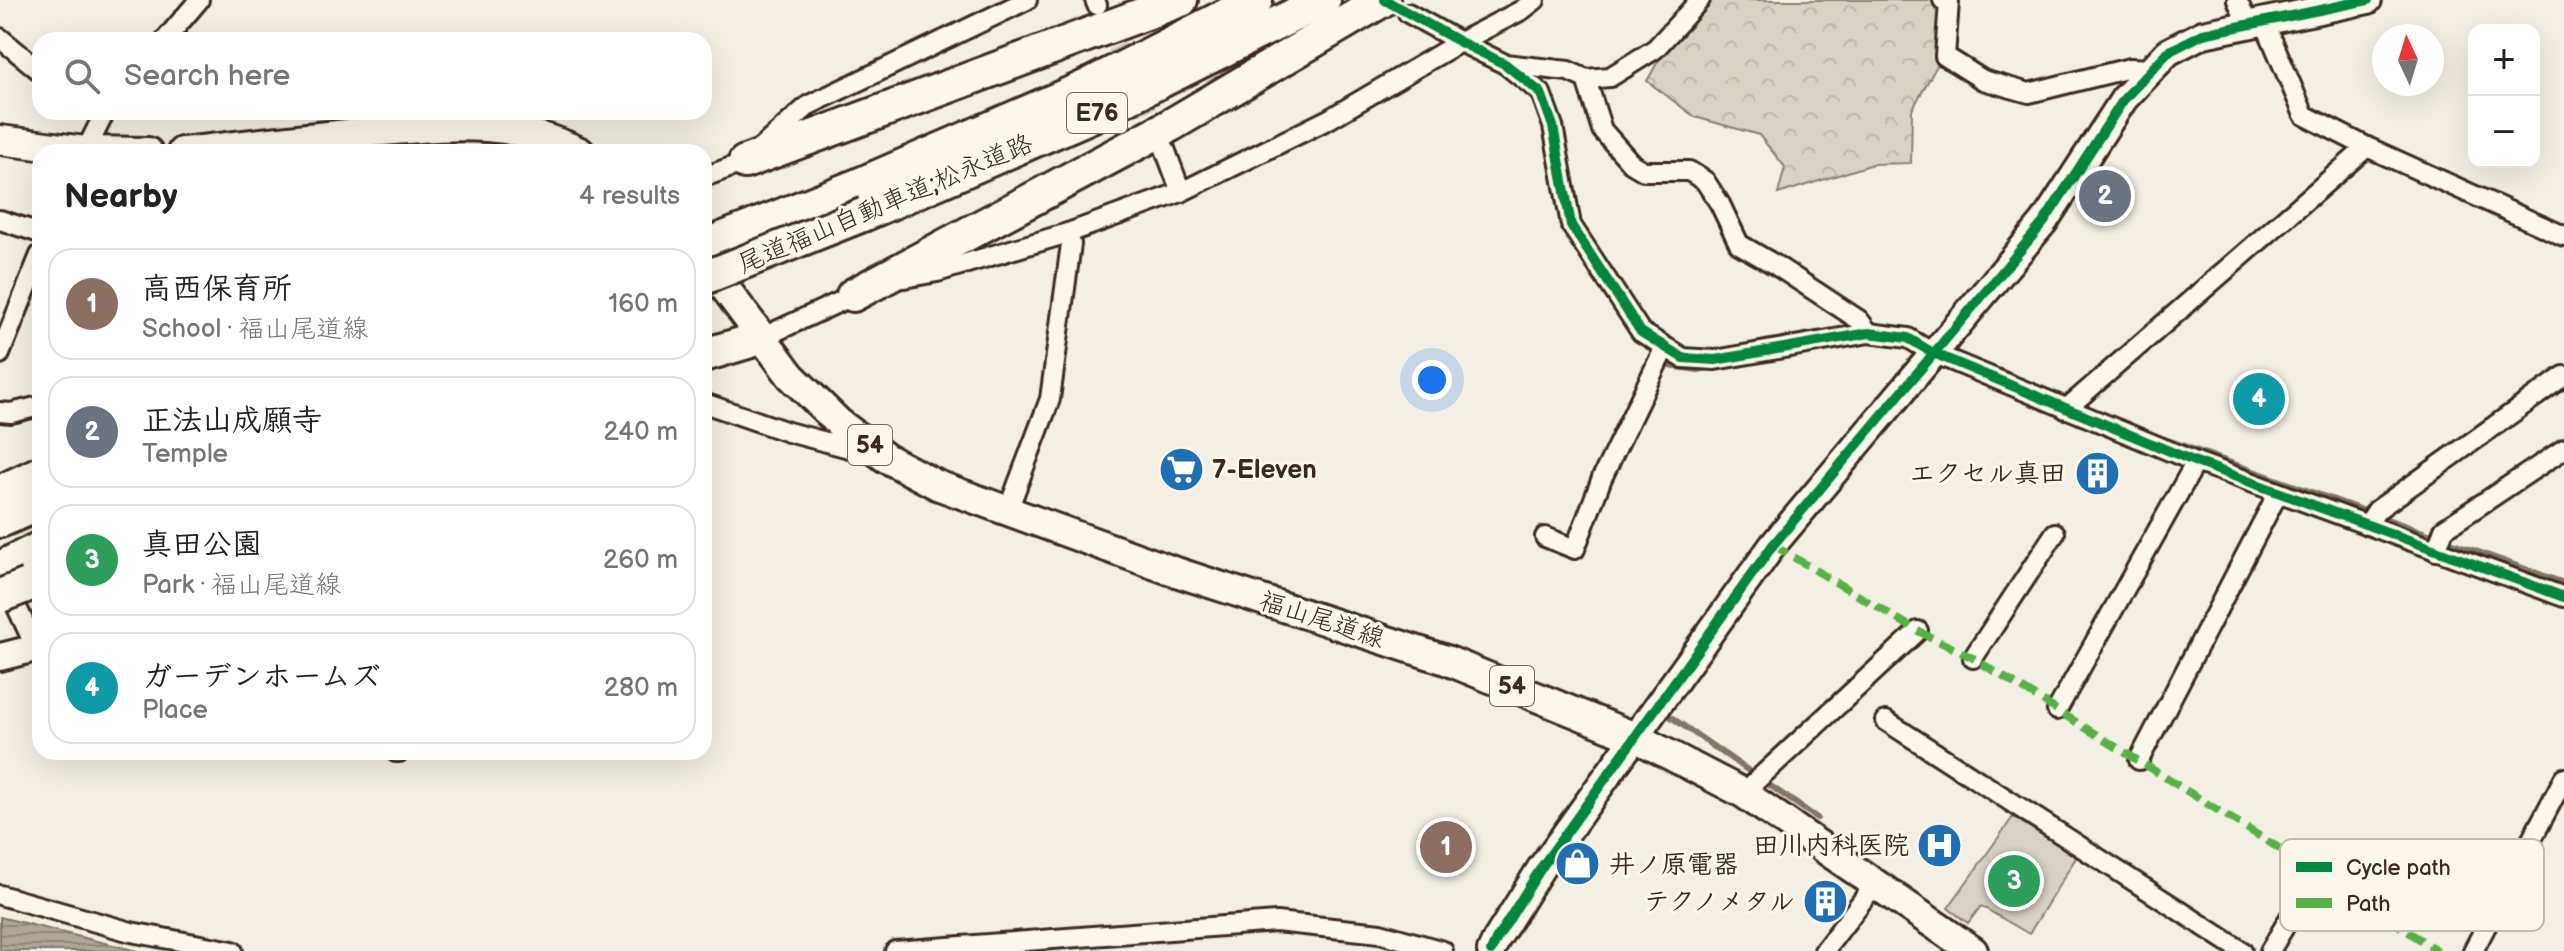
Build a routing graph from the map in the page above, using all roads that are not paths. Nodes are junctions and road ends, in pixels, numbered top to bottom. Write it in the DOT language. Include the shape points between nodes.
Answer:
graph roads {
  1 [pos="199,0"];
  2 [pos="1027,0"];
  3 [pos="1181,0"];
  4 [pos="1256,0"];
  5 [pos="1324,0"];
  6 [pos="1535,0"];
  7 [pos="1700,0"];
  8 [pos="1943,0"];
  9 [pos="2358,1"];
  10 [pos="1396,6"];
  11 [pos="2250,15"];
  12 [pos="172,32"];
  13 [pos="0,38"];
  14 [pos="1460,42"];
  15 [pos="32,64"];
  16 [pos="1505,64"];
  17 [pos="2152,69"];
  18 [pos="1568,71"];
  19 [pos="1586,79"];
  20 [pos="1541,93"];
  21 [pos="101,120"];
  22 [pos="0,140"];
  23 [pos="356,143"];
  24 [pos="89,144"];
  25 [pos="563,144"];
  26 [pos="32,145"];
  27 [pos="2367,147"];
  28 [pos="1165,149"];
  29 [pos="745,162"];
  30 [pos="712,174"];
  31 [pos="1181,192"];
  32 [pos="861,200"];
  33 [pos="0,220"];
  34 [pos="32,230"];
  35 [pos="1068,233"];
  36 [pos="2564,236"];
  37 [pos="712,244"];
  38 [pos="712,271"];
  39 [pos="712,274"];
  40 [pos="32,275"];
  41 [pos="853,295"];
  42 [pos="1869,333"];
  43 [pos="761,338"];
  44 [pos="1665,347"];
  45 [pos="712,353"];
  46 [pos="1933,353"];
  47 [pos="0,354"];
  48 [pos="2564,376"];
  49 [pos="712,406"];
  50 [pos="32,408"];
  51 [pos="2066,409"];
  52 [pos="0,412"];
  53 [pos="2564,449"];
  54 [pos="886,458"];
  55 [pos="2196,462"];
  56 [pos="32,477"];
  57 [pos="0,492"];
  58 [pos="2278,493"];
  59 [pos="32,507"];
  60 [pos="1008,510"];
  61 [pos="2372,518"];
  62 [pos="0,521"];
  63 [pos="2055,533"];
  64 [pos="1545,537"];
  65 [pos="2436,551"];
  66 [pos="18,573"];
  67 [pos="2564,597"];
  68 [pos="32,626"];
  69 [pos="1918,631"];
  70 [pos="32,649"];
  71 [pos="0,657"];
  72 [pos="1973,658"];
  73 [pos="2057,710"];
  74 [pos="1886,721"];
  75 [pos="1635,737"];
  76 [pos="2139,760"];
  77 [pos="2564,778"];
  78 [pos="1743,793"];
  79 [pos="2532,839"];
  80 [pos="1875,884"];
  81 [pos="0,895"];
  82 [pos="2282,931"];
  83 [pos="2484,931"];
  84 [pos="233,951"];
  85 [pos="895,951"];
  86 [pos="1443,951"];
  87 [pos="1491,951"];
  88 [pos="1824,951"];
  89 [pos="1973,951"];
  90 [pos="2242,951"];
  91 [pos="2270,951"];
  92 [pos="2473,951"];
  1 -- 12 [label="street"];
  2 -- 29 [label="street" via="809,105"];
  3 -- 29 [label="highway"];
  4 -- 32 [label="highway, 尾道福山自動車道;松永道路 / E76"];
  5 -- 32 [label="highway, 尾道福山自動車道;松永道路 / E76" via="1091,116"];
  6 -- 14 [label="street"];
  7 -- 19 [label="street" via="1655,49 1610,77"];
  8 -- 17 [label="street" via="1949,2 1945,56 1983,80 2029,93 2130,68"];
  9 -- 11 [label="street"];
  10 -- 14 [label="street"];
  10 -- 41 [label="highway"];
  11 -- 17 [label="street" via="2168,52"];
  11 -- 27 [label="street" via="2304,115"];
  13 -- 15 [label="street"];
  14 -- 16 [label="street"];
  14 -- 31 [label="street" via="1329,119"];
  16 -- 18 [label="street"];
  16 -- 20 [label="street"];
  17 -- 46 [label="street" via="2124,99 2044,222"];
  18 -- 19 [label="street"];
  18 -- 20 [label="street" via="1545,79"];
  19 -- 42 [label="street" via="1602,130 1632,164 1644,171 1689,171 1705,181 1739,244 1859,320"];
  20 -- 44 [label="street" via="1553,126 1571,225 1641,332"];
  21 -- 24 [label="street"];
  22 -- 26 [label="main road"];
  23 -- 25 [label="main road" via="467,125 524,132"];
  27 -- 36 [label="street"];
  27 -- 51 [label="street"];
  28 -- 31 [label="street"];
  29 -- 30 [label="street"];
  31 -- 35 [label="street"];
  32 -- 37 [label="highway, 尾道福山自動車道;松永道路 / E76"];
  32 -- 39 [label="highway, 尾道福山自動車道;松永道路 / E76, bridge"];
  33 -- 34 [label="street"];
  35 -- 41 [label="street"];
  35 -- 60 [label="street" via="1071,244 1050,399"];
  38 -- 43 [label="main road, 福山尾道線 / 54"];
  40 -- 47 [label="street"];
  41 -- 43 [label="street"];
  42 -- 44 [label="street" via="1715,360 1683,358"];
  42 -- 46 [label="street" via="1908,338"];
  43 -- 45 [label="highway"];
  43 -- 54 [label="main road, 福山尾道線 / 54" via="839,423"];
  44 -- 64 [label="street" via="1602,478 1575,549"];
  46 -- 51 [label="street"];
  46 -- 75 [label="street" via="1773,545"];
  48 -- 61 [label="street"];
  49 -- 54 [label="street"];
  50 -- 52 [label="street"];
  51 -- 55 [label="street"];
  53 -- 65 [label="street" via="2444,529"];
  54 -- 60 [label="main road, 福山尾道線 / 54" via="937,485"];
  55 -- 58 [label="street"];
  55 -- 73 [label="street"];
  56 -- 57 [label="highway"];
  58 -- 61 [label="street"];
  58 -- 76 [label="street"];
  59 -- 62 [label="highway"];
  60 -- 75 [label="main road, 福山尾道線 / 54" via="1170,570 1446,660"];
  61 -- 65 [label="street"];
  63 -- 72 [label="street"];
  65 -- 67 [label="street"];
  66 -- 68 [label="street"];
  69 -- 78 [label="street"];
  70 -- 71 [label="street"];
  74 -- 90 [label="street"];
  75 -- 78 [label="main road, 福山尾道線 / 54"];
  75 -- 87 [label="street" via="1541,868"];
  77 -- 79 [label="street"];
  78 -- 80 [label="main road, 福山尾道線 / 54"];
  80 -- 88 [label="street"];
  80 -- 89 [label="main road, 福山尾道線 / 54"];
  81 -- 84 [label="street" via="131,932"];
  82 -- 91 [label="street"];
  83 -- 92 [label="street"];
  85 -- 86 [label="street" via="1276,922 1380,933"];
}
